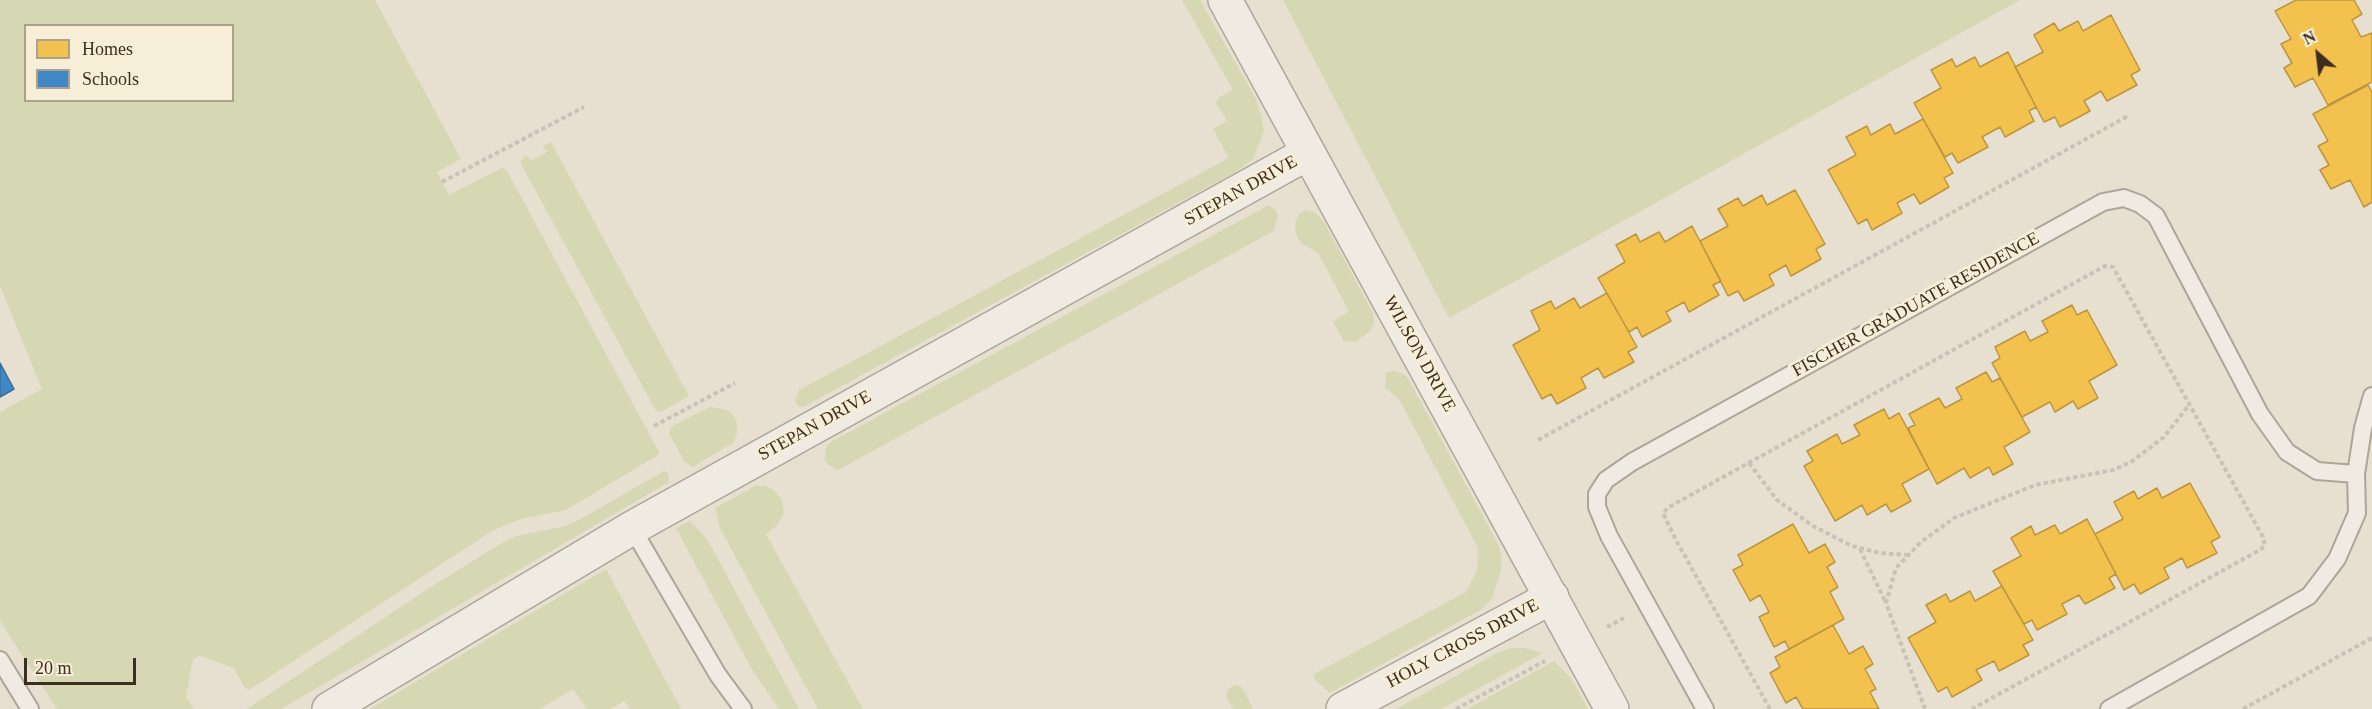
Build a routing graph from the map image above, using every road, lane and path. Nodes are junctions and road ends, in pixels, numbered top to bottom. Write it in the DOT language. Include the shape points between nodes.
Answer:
graph roads {
  1 [pos="1225,0"];
  2 [pos="584,107"];
  3 [pos="2128,116"];
  4 [pos="1308,153"];
  5 [pos="442,182"];
  6 [pos="735,383"];
  7 [pos="2372,396"];
  8 [pos="2189,405"];
  9 [pos="654,426"];
  10 [pos="1538,440"];
  11 [pos="1749,463"];
  12 [pos="2356,474"];
  13 [pos="632,528"];
  14 [pos="1859,548"];
  15 [pos="1909,555"];
  16 [pos="1552,597"];
  17 [pos="1886,603"];
  18 [pos="2372,638"];
  19 [pos="0,660"];
  20 [pos="30,709"];
  21 [pos="329,709"];
  22 [pos="743,709"];
  23 [pos="1343,709"];
  24 [pos="1612,709"];
  25 [pos="1705,709"];
  26 [pos="1770,709"];
  27 [pos="1925,709"];
  28 [pos="1972,709"];
  29 [pos="2109,709"];
  30 [pos="2243,709"];
  1 -- 4 [label="street, WILSON DRIVE"];
  2 -- 5 [label="path"];
  3 -- 10 [label="path"];
  4 -- 13 [label="street, STEPAN DRIVE"];
  4 -- 16 [label="street, WILSON DRIVE"];
  6 -- 9 [label="path"];
  7 -- 12 [label="lane"];
  8 -- 11 [label="path" via="2117,272 2105,266"];
  8 -- 15 [label="path" via="2164,437 2132,462 2113,470 2035,485 1954,518"];
  8 -- 28 [label="path" via="2265,546"];
  11 -- 14 [label="path" via="1777,500 1813,526"];
  11 -- 26 [label="path" via="1663,513"];
  12 -- 25 [label="lane, FISCHER GRADUATE RESIDENCE" via="2317,471 2288,452 2260,414 2156,216 2124,198 2103,202 1632,462 1606,480 1597,494 1597,507 1609,536"];
  12 -- 29 [label="lane" via="2357,513 2337,559 2309,596"];
  13 -- 21 [label="street, STEPAN DRIVE"];
  13 -- 22 [label="lane" via="718,675"];
  14 -- 15 [label="path"];
  14 -- 17 [label="path"];
  15 -- 17 [label="path" via="1896,568"];
  16 -- 23 [label="street, HOLY CROSS DRIVE"];
  16 -- 24 [label="street, WILSON DRIVE"];
  17 -- 27 [label="path"];
  18 -- 30 [label="path"];
  19 -- 20 [label="lane"];
}
